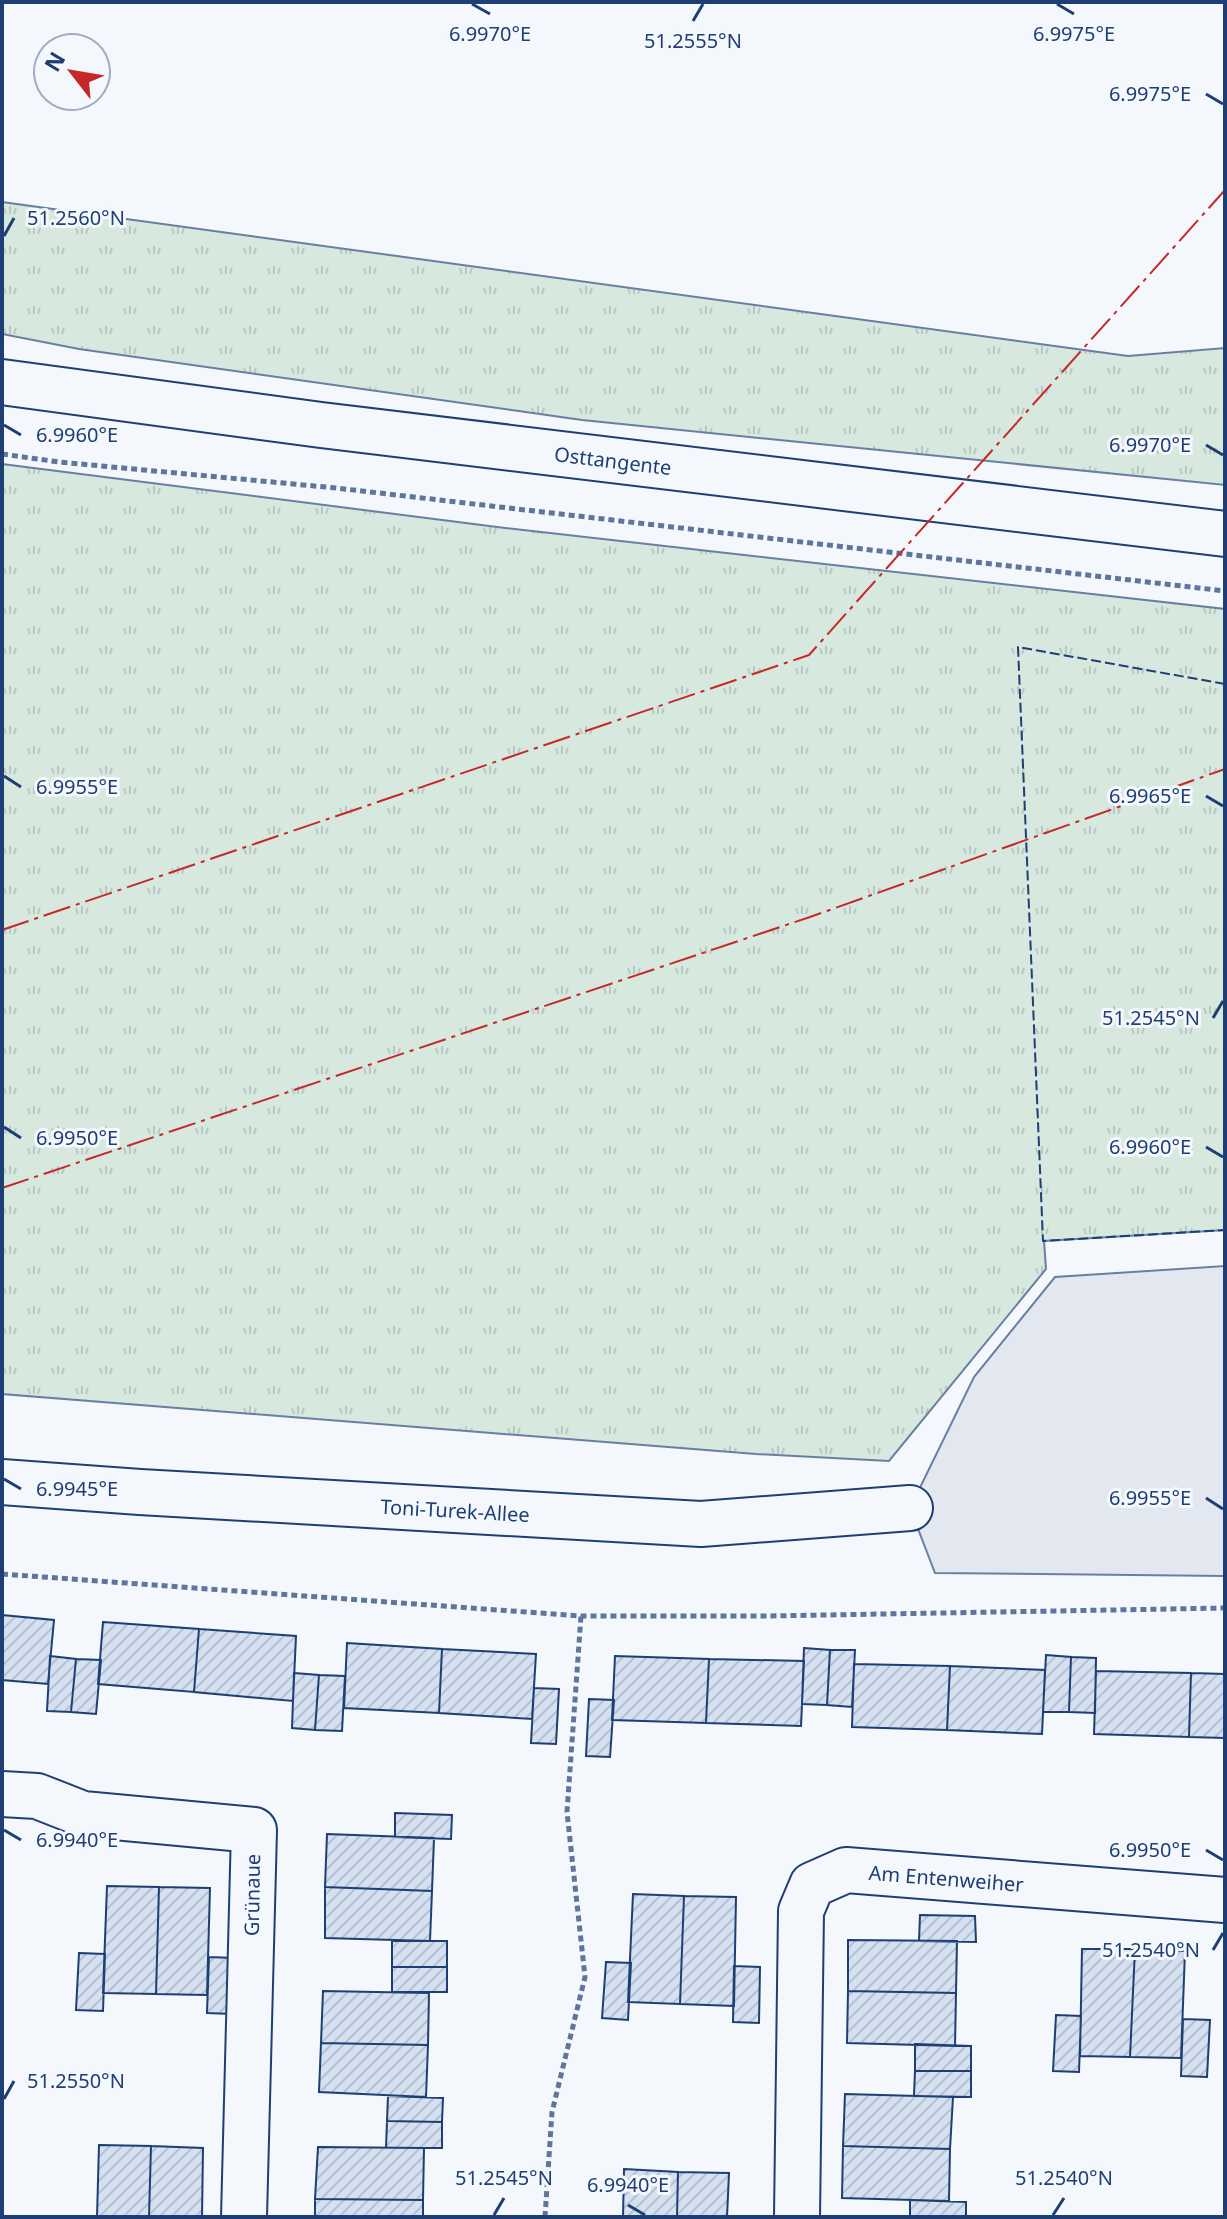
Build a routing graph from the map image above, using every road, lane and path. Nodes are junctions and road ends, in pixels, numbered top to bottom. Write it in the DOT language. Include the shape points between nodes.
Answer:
graph roads {
  1 [pos="2,382"];
  2 [pos="2,454"];
  3 [pos="1225,534"];
  4 [pos="1225,591"];
  5 [pos="2,1482"];
  6 [pos="910,1508"];
  7 [pos="2,1574"];
  8 [pos="1225,1608"];
  9 [pos="581,1616"];
  10 [pos="2,1794"];
  11 [pos="1225,1900"];
  12 [pos="244,2217"];
  13 [pos="545,2217"];
  14 [pos="797,2217"];
  1 -- 3 [label="street, Osttangente"];
  2 -- 4 [label="path"];
  5 -- 6 [label="street, Toni-Turek-Allee" via="701,1524"];
  7 -- 9 [label="path"];
  8 -- 9 [label="path"];
  9 -- 13 [label="path" via="567,1812 585,1977 552,2112"];
  10 -- 12 [label="street, Grünaue" via="37,1796 83,1814 254,1830"];
  11 -- 14 [label="street, Am Entenweiher" via="846,1870 812,1885 801,1911"];
}
